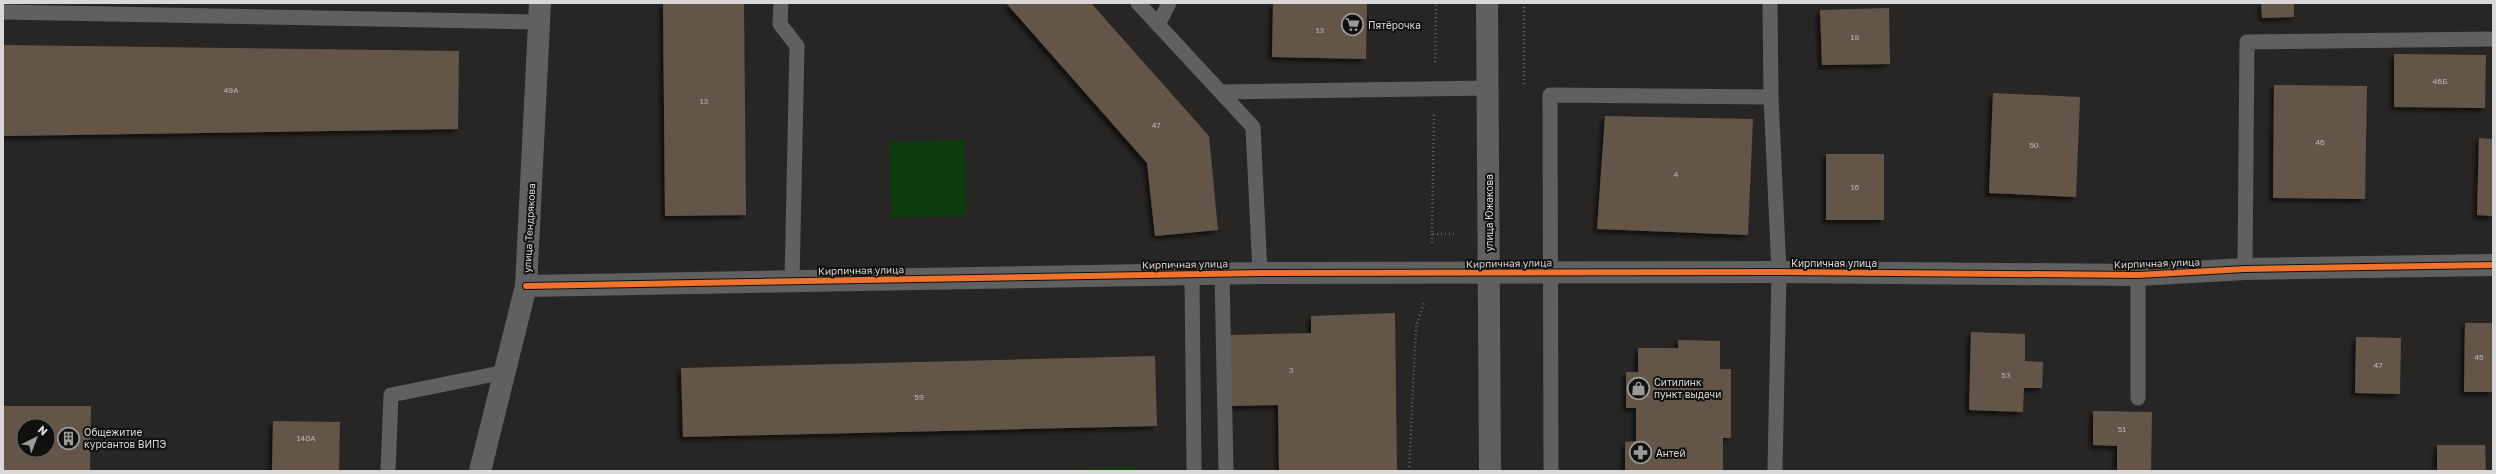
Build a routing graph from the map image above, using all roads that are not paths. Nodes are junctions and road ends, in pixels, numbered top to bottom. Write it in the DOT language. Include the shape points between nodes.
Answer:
graph roads {
  1 [pos="780,3"];
  2 [pos="1138,3"];
  3 [pos="1169,3"];
  4 [pos="1487,3"];
  5 [pos="1770,3"];
  6 [pos="3,12"];
  7 [pos="540,12"];
  8 [pos="1158,25"];
  9 [pos="2493,39"];
  10 [pos="1488,88"];
  11 [pos="1221,92"];
  12 [pos="1771,97"];
  13 [pos="2493,264"];
  14 [pos="2245,268"];
  15 [pos="1779,272"];
  16 [pos="1260,273"];
  17 [pos="1550,273"];
  18 [pos="1192,274"];
  19 [pos="1222,274"];
  20 [pos="1489,274"];
  21 [pos="2138,275"];
  22 [pos="792,281"];
  23 [pos="526,286"];
  24 [pos="505,372"];
  25 [pos="2138,398"];
  26 [pos="388,471"];
  27 [pos="480,471"];
  28 [pos="1194,471"];
  29 [pos="1226,471"];
  30 [pos="1490,471"];
  31 [pos="1551,471"];
  32 [pos="1775,471"];
  1 -- 22 [label="lane" via="780,24 797,46"];
  2 -- 8 [label="lane"];
  3 -- 8 [label="lane"];
  4 -- 10 [label="street, улица Южакова"];
  5 -- 12 [label="lane"];
  6 -- 7 [label="lane"];
  7 -- 23 [label="street, улица Тендрякова"];
  8 -- 11 [label="lane"];
  9 -- 14 [label="lane" via="2247,42"];
  10 -- 11 [label="lane"];
  10 -- 20 [label="street, улица Южакова"];
  11 -- 16 [label="lane" via="1253,127"];
  12 -- 15 [label="lane"];
  12 -- 17 [label="lane" via="1550,95"];
  13 -- 14 [label="street, Кирпичная улица"];
  14 -- 21 [label="street, Кирпичная улица"];
  15 -- 17 [label="street, Кирпичная улица"];
  15 -- 21 [label="street, Кирпичная улица"];
  15 -- 32 [label="lane"];
  16 -- 19 [label="street, Кирпичная улица"];
  16 -- 20 [label="street, Кирпичная улица"];
  17 -- 20 [label="street, Кирпичная улица"];
  17 -- 31 [label="lane"];
  18 -- 19 [label="street, Кирпичная улица"];
  18 -- 22 [label="street, Кирпичная улица"];
  18 -- 28 [label="lane"];
  19 -- 29 [label="lane"];
  20 -- 30 [label="street, улица Южакова"];
  21 -- 25 [label="lane"];
  22 -- 23 [label="street, Кирпичная улица"];
  23 -- 24 [label="street, улица Тендрякова"];
  24 -- 26 [label="lane" via="391,395"];
  24 -- 27 [label="street, улица Тендрякова"];
}
